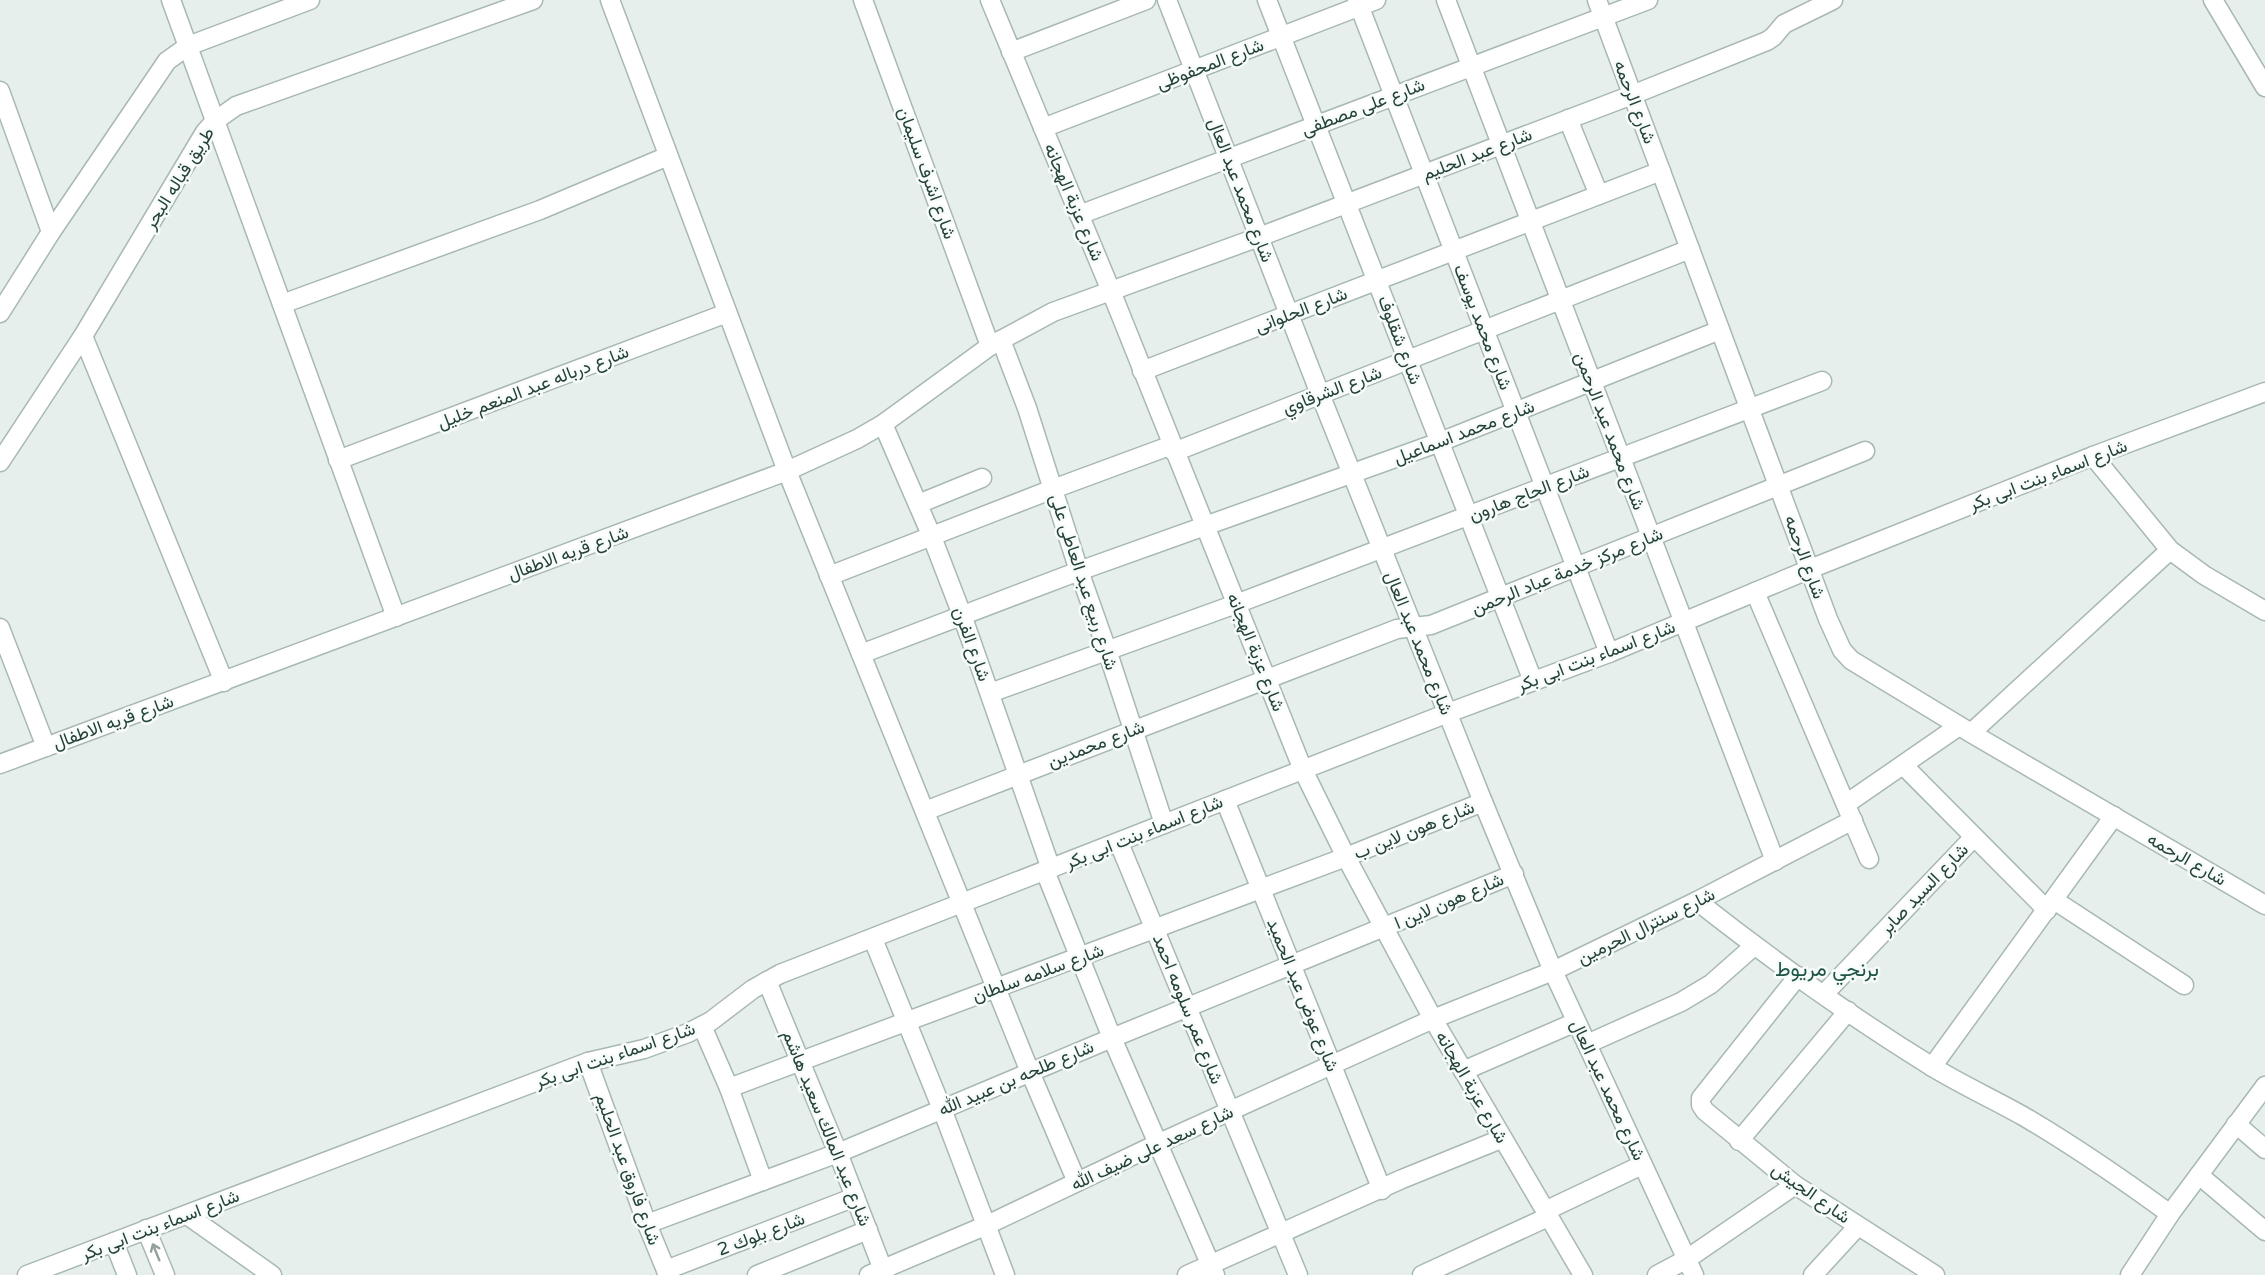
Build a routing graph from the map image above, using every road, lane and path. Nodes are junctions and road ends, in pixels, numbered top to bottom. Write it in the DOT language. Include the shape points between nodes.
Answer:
graph roads {
  1 [pos="171,0"];
  2 [pos="310,0"];
  3 [pos="533,0"];
  4 [pos="610,0"];
  5 [pos="863,0"];
  6 [pos="990,0"];
  7 [pos="1146,0"];
  8 [pos="1167,0"];
  9 [pos="1267,0"];
  10 [pos="1446,0"];
  11 [pos="1648,0"];
  12 [pos="1833,0"];
  13 [pos="2213,0"];
  14 [pos="1365,2"];
  15 [pos="1600,8"];
  16 [pos="1281,36"];
  17 [pos="188,46"];
  18 [pos="1011,52"];
  19 [pos="1471,67"];
  20 [pos="1195,70"];
  21 [pos="2263,79"];
  22 [pos="0,91"];
  23 [pos="1632,95"];
  24 [pos="1394,96"];
  25 [pos="1568,119"];
  26 [pos="215,121"];
  27 [pos="1316,125"];
  28 [pos="1043,128"];
  29 [pos="1501,145"];
  30 [pos="668,156"];
  31 [pos="1229,158"];
  32 [pos="1661,171"];
  33 [pos="1424,174"];
  34 [pos="1599,195"];
  35 [pos="1346,203"];
  36 [pos="1079,214"];
  37 [pos="1530,222"];
  38 [pos="51,232"];
  39 [pos="1259,237"];
  40 [pos="1690,249"];
  41 [pos="1454,251"];
  42 [pos="1377,281"];
  43 [pos="1111,291"];
  44 [pos="1560,300"];
  45 [pos="282,304"];
  46 [pos="0,313"];
  47 [pos="727,314"];
  48 [pos="1289,315"];
  49 [pos="1484,330"];
  50 [pos="1720,330"];
  51 [pos="83,336"];
  52 [pos="996,343"];
  53 [pos="1407,360"];
  54 [pos="1142,371"];
  55 [pos="1592,381"];
  56 [pos="1822,381"];
  57 [pos="2265,393"];
  58 [pos="1320,394"];
  59 [pos="1750,409"];
  60 [pos="1516,412"];
  61 [pos="883,424"];
  62 [pos="1440,442"];
  63 [pos="1173,449"];
  64 [pos="1864,451"];
  65 [pos="2093,456"];
  66 [pos="1620,458"];
  67 [pos="338,460"];
  68 [pos="0,462"];
  69 [pos="787,471"];
  70 [pos="1351,475"];
  71 [pos="982,478"];
  72 [pos="1779,485"];
  73 [pos="1545,487"];
  74 [pos="1053,489"];
  75 [pos="918,504"];
  76 [pos="1468,516"];
  77 [pos="1205,526"];
  78 [pos="932,537"];
  79 [pos="1651,537"];
  80 [pos="1381,549"];
  81 [pos="2170,550"];
  82 [pos="1576,567"];
  83 [pos="1810,569"];
  84 [pos="1079,571"];
  85 [pos="829,576"];
  86 [pos="1755,592"];
  87 [pos="1500,598"];
  88 [pos="1236,604"];
  89 [pos="2264,609"];
  90 [pos="962,615"];
  91 [pos="396,617"];
  92 [pos="1683,622"];
  93 [pos="1412,627"];
  94 [pos="0,628"];
  95 [pos="1107,650"];
  96 [pos="1609,653"];
  97 [pos="861,654"];
  98 [pos="1266,678"];
  99 [pos="1533,681"];
  100 [pos="224,682"];
  101 [pos="990,693"];
  102 [pos="1448,713"];
  103 [pos="1133,730"];
  104 [pos="1965,730"];
  105 [pos="46,747"];
  106 [pos="0,764"];
  107 [pos="1903,765"];
  108 [pos="1303,770"];
  109 [pos="1018,774"];
  110 [pos="1225,800"];
  111 [pos="1483,802"];
  112 [pos="925,811"];
  113 [pos="1849,812"];
  114 [pos="2114,816"];
  115 [pos="1164,825"];
  116 [pos="1974,837"];
  117 [pos="1119,843"];
  118 [pos="1346,857"];
  119 [pos="1869,859"];
  120 [pos="1775,861"];
  121 [pos="1048,870"];
  122 [pos="1514,874"];
  123 [pos="1261,890"];
  124 [pos="1697,902"];
  125 [pos="963,904"];
  126 [pos="2051,905"];
  127 [pos="2265,905"];
  128 [pos="1384,928"];
  129 [pos="1155,929"];
  130 [pos="873,939"];
  131 [pos="1754,946"];
  132 [pos="1080,957"];
  133 [pos="1292,966"];
  134 [pos="1553,971"];
  135 [pos="1798,976"];
  136 [pos="767,981"];
  137 [pos="2184,985"];
  138 [pos="997,988"];
  139 [pos="1824,994"];
  140 [pos="1187,1007"];
  141 [pos="1848,1011"];
  142 [pos="1433,1019"];
  143 [pos="906,1022"];
  144 [pos="1576,1022"];
  145 [pos="702,1026"];
  146 [pos="1112,1038"];
  147 [pos="1587,1044"];
  148 [pos="588,1062"];
  149 [pos="801,1062"];
  150 [pos="1332,1065"];
  151 [pos="1932,1067"];
  152 [pos="1463,1071"];
  153 [pos="1030,1072"];
  154 [pos="2265,1086"];
  155 [pos="729,1088"];
  156 [pos="942,1109"];
  157 [pos="1230,1111"];
  158 [pos="2236,1124"];
  159 [pos="1501,1139"];
  160 [pos="1739,1141"];
  161 [pos="1157,1144"];
  162 [pos="2265,1149"];
  163 [pos="838,1153"];
  164 [pos="1642,1165"];
  165 [pos="2199,1175"];
  166 [pos="764,1181"];
  167 [pos="1077,1182"];
  168 [pos="1795,1185"];
  169 [pos="1382,1190"];
  170 [pos="855,1197"];
  171 [pos="1546,1214"];
  172 [pos="2170,1214"];
  173 [pos="187,1215"];
  174 [pos="647,1224"];
  175 [pos="987,1225"];
  176 [pos="1858,1226"];
  177 [pos="146,1229"];
  178 [pos="868,1230"];
  179 [pos="2265,1231"];
  180 [pos="1281,1234"];
  181 [pos="114,1242"];
  182 [pos="1691,1267"];
  183 [pos="1212,1270"];
  184 [pos="667,1273"];
  185 [pos="879,1273"];
  186 [pos="27,1275"];
  187 [pos="127,1275"];
  188 [pos="165,1275"];
  189 [pos="272,1275"];
  190 [pos="757,1275"];
  191 [pos="1005,1275"];
  192 [pos="1187,1275"];
  193 [pos="1298,1275"];
  194 [pos="1422,1275"];
  195 [pos="1583,1275"];
  196 [pos="1657,1275"];
  197 [pos="1813,1275"];
  198 [pos="1935,1275"];
  199 [pos="2130,1275"];
  1 -- 17 [label="street"];
  2 -- 17 [label="street"];
  3 -- 26 [label="street, طريق قباله البحر" via="236,105"];
  4 -- 30 [label="street"];
  5 -- 52 [label="street, شارع اشرف سليمان"];
  6 -- 18 [label="street, شارع عزبة الهجانه"];
  7 -- 18 [label="street"];
  8 -- 20 [label="street, شارع محمد عبد العال"];
  9 -- 16 [label="street, شارع شقلوف"];
  10 -- 19 [label="street, شارع محمد عبد الرحمن"];
  11 -- 15 [label="street, شارع على مصطفى"];
  12 -- 23 [label="street, شارع عبد الحليم" via="1784,24 1767,41"];
  13 -- 21 [label="street"];
  14 -- 16 [label="street, شارع المحفوظى"];
  14 -- 24 [label="street, شارع محمد يوسف"];
  15 -- 19 [label="street, شارع على مصطفى"];
  15 -- 23 [label="street, شارع الرحمه"];
  16 -- 20 [label="street, شارع المحفوظى"];
  16 -- 27 [label="street, شارع شقلوف"];
  17 -- 26 [label="street"];
  17 -- 38 [label="street" via="159,72"];
  18 -- 28 [label="street, شارع عزبة الهجانه"];
  19 -- 24 [label="street, شارع على مصطفى"];
  19 -- 29 [label="street, شارع محمد عبد الرحمن"];
  20 -- 28 [label="street, شارع المحفوظى"];
  20 -- 31 [label="street, شارع محمد عبد العال"];
  22 -- 38 [label="street"];
  23 -- 25 [label="street, شارع عبد الحليم"];
  23 -- 32 [label="street, شارع الرحمه"];
  24 -- 27 [label="street, شارع على مصطفى"];
  24 -- 33 [label="street, شارع محمد يوسف"];
  25 -- 29 [label="street, شارع عبد الحليم"];
  25 -- 34 [label="street"];
  26 -- 45 [label="street"];
  26 -- 51 [label="street, طريق قباله البحر"];
  27 -- 31 [label="street, شارع على مصطفى"];
  27 -- 35 [label="street, شارع شقلوف"];
  28 -- 36 [label="street, شارع عزبة الهجانه"];
  29 -- 33 [label="street, شارع عبد الحليم"];
  29 -- 37 [label="street, شارع محمد عبد الرحمن"];
  30 -- 45 [label="street" via="540,210"];
  30 -- 47 [label="street"];
  31 -- 36 [label="street, شارع على مصطفى"];
  31 -- 39 [label="street, شارع محمد عبد العال"];
  32 -- 34 [label="street, شارع الحلوانى"];
  32 -- 40 [label="street, شارع الرحمه"];
  33 -- 35 [label="street, شارع عبد الحليم"];
  33 -- 41 [label="street, شارع محمد يوسف"];
  34 -- 37 [label="street, شارع الحلوانى"];
  35 -- 39 [label="street, شارع عبد الحليم"];
  35 -- 42 [label="street, شارع شقلوف"];
  36 -- 43 [label="street, شارع عزبة الهجانه"];
  37 -- 41 [label="street, شارع الحلوانى"];
  37 -- 44 [label="street, شارع محمد عبد الرحمن"];
  38 -- 46 [label="street"];
  39 -- 43 [label="street, شارع عبد الحليم"];
  39 -- 48 [label="street, شارع محمد عبد العال"];
  40 -- 44 [label="street, شارع الشرقاوي"];
  40 -- 50 [label="street, شارع الرحمه"];
  41 -- 42 [label="street, شارع الحلوانى"];
  41 -- 49 [label="street, شارع محمد يوسف"];
  42 -- 48 [label="street, شارع الحلوانى"];
  42 -- 53 [label="street, شارع شقلوف"];
  43 -- 52 [label="street, شارع قريه الاطفال" via="1053,312"];
  43 -- 54 [label="street, شارع عزبة الهجانه"];
  44 -- 49 [label="street, شارع الشرقاوي"];
  44 -- 55 [label="street, شارع محمد عبد الرحمن"];
  45 -- 67 [label="street"];
  47 -- 67 [label="street, شارع درباله عبد المنعم خليل"];
  47 -- 69 [label="street"];
  48 -- 54 [label="street, شارع الحلوانى"];
  48 -- 58 [label="street, شارع محمد عبد العال"];
  49 -- 53 [label="street, شارع الشرقاوي"];
  49 -- 60 [label="street, شارع محمد يوسف"];
  50 -- 55 [label="street, شارع محمد اسماعيل"];
  50 -- 59 [label="street, شارع الرحمه"];
  51 -- 68 [label="street, طريق قباله البحر"];
  51 -- 100 [label="street"];
  52 -- 61 [label="street, شارع قريه الاطفال"];
  52 -- 74 [label="street, شارع ربيع عبد العاطى على" via="1027,408"];
  53 -- 58 [label="street, شارع الشرقاوي"];
  53 -- 62 [label="street, شارع شقلوف"];
  54 -- 63 [label="street, شارع عزبة الهجانه"];
  55 -- 60 [label="street, شارع محمد اسماعيل"];
  55 -- 66 [label="street, شارع محمد عبد الرحمن"];
  56 -- 59 [label="street, شارع الحاج هارون"];
  57 -- 65 [label="street, شارع اسماء بنت ابى بكر"];
  58 -- 63 [label="street, شارع الشرقاوي"];
  58 -- 70 [label="street, شارع محمد عبد العال"];
  59 -- 66 [label="street, شارع الحاج هارون"];
  59 -- 72 [label="street, شارع الرحمه"];
  60 -- 62 [label="street, شارع محمد اسماعيل"];
  60 -- 73 [label="street, شارع محمد يوسف"];
  61 -- 69 [label="street, شارع قريه الاطفال"];
  61 -- 75 [label="street, شارع الفرن"];
  62 -- 70 [label="street, شارع محمد اسماعيل"];
  62 -- 76 [label="street, شارع شقلوف"];
  63 -- 74 [label="street, شارع الشرقاوي"];
  63 -- 77 [label="street, شارع عزبة الهجانه"];
  64 -- 72 [label="street, شارع مركز خدمة عباد الرحمن"];
  65 -- 81 [label="street"];
  65 -- 83 [label="street, شارع اسماء بنت ابى بكر"];
  66 -- 73 [label="street, شارع الحاج هارون"];
  66 -- 79 [label="street, شارع محمد عبد الرحمن"];
  67 -- 91 [label="street"];
  69 -- 85 [label="street"];
  69 -- 91 [label="street, شارع قريه الاطفال"];
  70 -- 77 [label="street, شارع محمد اسماعيل"];
  70 -- 80 [label="street, شارع محمد عبد العال"];
  71 -- 75 [label="street"];
  72 -- 79 [label="street, شارع مركز خدمة عباد الرحمن"];
  72 -- 83 [label="street, شارع الرحمه"];
  73 -- 76 [label="street, شارع الحاج هارون"];
  73 -- 82 [label="street, شارع محمد يوسف"];
  74 -- 78 [label="street, شارع الشرقاوي"];
  74 -- 84 [label="street, شارع ربيع عبد العاطى على"];
  75 -- 78 [label="street, شارع الفرن"];
  76 -- 80 [label="street, شارع الحاج هارون"];
  76 -- 87 [label="street, شارع شقلوف"];
  77 -- 84 [label="street, شارع محمد اسماعيل"];
  77 -- 88 [label="street, شارع عزبة الهجانه"];
  78 -- 85 [label="street, شارع الشرقاوي"];
  78 -- 90 [label="street, شارع الفرن"];
  79 -- 82 [label="street, شارع مركز خدمة عباد الرحمن"];
  79 -- 92 [label="street, شارع محمد عبد الرحمن"];
  80 -- 88 [label="street, شارع الحاج هارون"];
  80 -- 93 [label="street, شارع محمد عبد العال"];
  81 -- 89 [label="street" via="2204,575"];
  81 -- 104 [label="street, شارع سنترال الحرمين"];
  82 -- 87 [label="street, شارع مركز خدمة عباد الرحمن"];
  82 -- 96 [label="street, شارع محمد يوسف"];
  83 -- 86 [label="street, شارع اسماء بنت ابى بكر"];
  83 -- 104 [label="street, شارع الرحمه" via="1836,637 1851,660"];
  84 -- 90 [label="street, شارع محمد اسماعيل"];
  84 -- 95 [label="street, شارع ربيع عبد العاطى على"];
  85 -- 97 [label="street"];
  86 -- 92 [label="street, شارع اسماء بنت ابى بكر"];
  86 -- 113 [label="street"];
  87 -- 93 [label="street, شارع مركز خدمة عباد الرحمن" via="1431,626"];
  87 -- 99 [label="street, شارع شقلوف"];
  88 -- 95 [label="street, شارع الحاج هارون"];
  88 -- 98 [label="street, شارع عزبة الهجانه"];
  90 -- 97 [label="street, شارع محمد اسماعيل"];
  90 -- 101 [label="street, شارع الفرن"];
  91 -- 100 [label="street, شارع قريه الاطفال"];
  92 -- 96 [label="street, شارع اسماء بنت ابى بكر"];
  92 -- 120 [label="street, شارع محمد عبد الرحمن"];
  93 -- 98 [label="street, شارع مركز خدمة عباد الرحمن" via="1396,629"];
  93 -- 102 [label="street, شارع محمد عبد العال"];
  94 -- 105 [label="street"];
  95 -- 101 [label="street, شارع الحاج هارون"];
  95 -- 103 [label="street, شارع ربيع عبد العاطى على"];
  96 -- 99 [label="street, شارع اسماء بنت ابى بكر"];
  97 -- 112 [label="street"];
  98 -- 103 [label="street, شارع محمدين"];
  98 -- 108 [label="street, شارع عزبة الهجانه"];
  99 -- 102 [label="street, شارع اسماء بنت ابى بكر"];
  100 -- 105 [label="street, شارع قريه الاطفال"];
  101 -- 109 [label="street, شارع الفرن"];
  102 -- 108 [label="street, شارع اسماء بنت ابى بكر"];
  102 -- 111 [label="street, شارع محمد عبد العال"];
  103 -- 109 [label="street, شارع محمدين"];
  103 -- 115 [label="street, شارع ربيع عبد العاطى على"];
  104 -- 107 [label="street, شارع سنترال الحرمين"];
  104 -- 114 [label="street, شارع الرحمه"];
  105 -- 106 [label="street, شارع قريه الاطفال"];
  107 -- 113 [label="street, شارع سنترال الحرمين"];
  107 -- 116 [label="street"];
  108 -- 110 [label="street, شارع اسماء بنت ابى بكر"];
  108 -- 118 [label="street, شارع عزبة الهجانه"];
  109 -- 112 [label="street, شارع محمدين"];
  109 -- 121 [label="street, شارع الفرن"];
  110 -- 115 [label="street, شارع اسماء بنت ابى بكر"];
  110 -- 123 [label="street, شارع عوض عبد الحميد"];
  111 -- 118 [label="street, شارع هون لاين ب"];
  111 -- 122 [label="street, شارع محمد عبد العال"];
  112 -- 125 [label="street"];
  113 -- 119 [label="street"];
  113 -- 120 [label="street, شارع سنترال الحرمين"];
  114 -- 126 [label="street"];
  114 -- 127 [label="street, شارع الرحمه"];
  115 -- 117 [label="street, شارع اسماء بنت ابى بكر"];
  116 -- 126 [label="street"];
  116 -- 139 [label="street, شارع السيد صابر"];
  117 -- 121 [label="street, شارع اسماء بنت ابى بكر"];
  117 -- 129 [label="street, شارع عمر سلومه احمد"];
  118 -- 123 [label="street, شارع سلامه سلطان"];
  118 -- 128 [label="street, شارع عزبة الهجانه"];
  120 -- 124 [label="street, شارع سنترال الحرمين"];
  121 -- 125 [label="street, شارع اسماء بنت ابى بكر"];
  121 -- 132 [label="street, شارع الفرن"];
  122 -- 128 [label="street, شارع هون لاين ا"];
  122 -- 134 [label="street, شارع محمد عبد العال"];
  123 -- 129 [label="street, شارع سلامه سلطان"];
  123 -- 133 [label="street, شارع عوض عبد الحميد"];
  124 -- 131 [label="street"];
  124 -- 134 [label="street, شارع سنترال الحرمين"];
  125 -- 130 [label="street, شارع اسماء بنت ابى بكر"];
  125 -- 138 [label="street"];
  126 -- 137 [label="street"];
  126 -- 151 [label="street"];
  128 -- 133 [label="street, شارع طلحه بن عبيد الله"];
  128 -- 142 [label="street, شارع عزبة الهجانه"];
  129 -- 132 [label="street, شارع سلامه سلطان"];
  129 -- 140 [label="street, شارع عمر سلومه احمد"];
  130 -- 136 [label="street, شارع اسماء بنت ابى بكر"];
  130 -- 143 [label="street"];
  131 -- 135 [label="street"];
  131 -- 147 [label="street" via="1712,984 1682,1002"];
  132 -- 138 [label="street, شارع سلامه سلطان"];
  132 -- 146 [label="street, شارع الفرن"];
  133 -- 140 [label="street, شارع طلحه بن عبيد الله"];
  133 -- 150 [label="street, شارع عوض عبد الحميد"];
  134 -- 142 [label="street, شارع سنترال الحرمين"];
  134 -- 144 [label="street, شارع محمد عبد العال"];
  135 -- 139 [label="street"];
  135 -- 160 [label="street, شارع الجيش" via="1701,1098 1705,1111"];
  136 -- 145 [label="street, شارع اسماء بنت ابى بكر"];
  136 -- 149 [label="street, شارع عبد المالك سعيد هاشم"];
  138 -- 143 [label="street, شارع سلامه سلطان"];
  138 -- 153 [label="street"];
  139 -- 141 [label="street"];
  140 -- 146 [label="street, شارع طلحه بن عبيد الله"];
  140 -- 157 [label="street, شارع عمر سلومه احمد"];
  141 -- 151 [label="street"];
  141 -- 160 [label="street"];
  142 -- 150 [label="street, شارع سعد على ضيف الله"];
  142 -- 152 [label="street, شارع عزبة الهجانه"];
  143 -- 149 [label="street, شارع سلامه سلطان"];
  143 -- 156 [label="street"];
  144 -- 147 [label="street, شارع محمد عبد العال"];
  144 -- 152 [label="street"];
  145 -- 148 [label="street, شارع اسماء بنت ابى بكر" via="659,1044"];
  145 -- 155 [label="street"];
  146 -- 153 [label="street, شارع طلحه بن عبيد الله"];
  146 -- 161 [label="street, شارع الفرن"];
  147 -- 164 [label="street, شارع محمد عبد العال"];
  148 -- 173 [label="street, شارع اسماء بنت ابى بكر"];
  148 -- 174 [label="street, شارع فاروق عبد الحليم"];
  149 -- 155 [label="street, شارع سلامه سلطان"];
  149 -- 163 [label="street, شارع عبد المالك سعيد هاشم"];
  150 -- 157 [label="street, شارع سعد على ضيف الله"];
  150 -- 169 [label="street, شارع عوض عبد الحميد"];
  151 -- 172 [label="street" via="2090,1156"];
  152 -- 159 [label="street, شارع عزبة الهجانه"];
  153 -- 156 [label="street, شارع طلحه بن عبيد الله"];
  153 -- 167 [label="street"];
  154 -- 158 [label="street"];
  155 -- 166 [label="street"];
  156 -- 163 [label="street, شارع طلحه بن عبيد الله"];
  156 -- 175 [label="street"];
  157 -- 161 [label="street, شارع سعد على ضيف الله"];
  157 -- 180 [label="street, شارع عمر سلومه احمد"];
  158 -- 162 [label="street"];
  158 -- 165 [label="street"];
  159 -- 169 [label="street"];
  159 -- 171 [label="street, شارع عزبة الهجانه"];
  160 -- 168 [label="street, شارع الجيش"];
  161 -- 167 [label="street, شارع سعد على ضيف الله"];
  161 -- 183 [label="street, شارع الفرن"];
  163 -- 166 [label="street, شارع طلحه بن عبيد الله"];
  163 -- 170 [label="street, شارع عبد المالك سعيد هاشم"];
  164 -- 171 [label="street"];
  164 -- 182 [label="street, شارع محمد عبد العال"];
  165 -- 172 [label="street"];
  165 -- 179 [label="street"];
  166 -- 174 [label="street, شارع طلحه بن عبيد الله"];
  167 -- 175 [label="street, شارع سعد على ضيف الله"];
  168 -- 176 [label="street, شارع الجيش"];
  168 -- 182 [label="street"];
  169 -- 180 [label="street"];
  170 -- 178 [label="street, شارع عبد المالك سعيد هاشم"];
  170 -- 184 [label="street, شارع بلوك 2"];
  171 -- 194 [label="street"];
  171 -- 195 [label="street, شارع عزبة الهجانه"];
  172 -- 199 [label="street"];
  173 -- 177 [label="street, شارع اسماء بنت ابى بكر"];
  173 -- 189 [label="street"];
  174 -- 184 [label="street, شارع فاروق عبد الحليم"];
  175 -- 185 [label="street, شارع سعد على ضيف الله"];
  175 -- 191 [label="street"];
  176 -- 197 [label="street"];
  176 -- 198 [label="street, شارع الجيش"];
  177 -- 181 [label="street, شارع اسماء بنت ابى بكر"];
  188 -- 177 [label="street, one-way"];
  178 -- 185 [label="street, شارع عبد المالك سعيد هاشم"];
  178 -- 190 [label="street"];
  180 -- 183 [label="street"];
  180 -- 193 [label="street, شارع عمر سلومه احمد"];
  181 -- 186 [label="street, شارع اسماء بنت ابى بكر"];
  181 -- 187 [label="street"];
  182 -- 196 [label="street"];
  183 -- 192 [label="street"];
}
